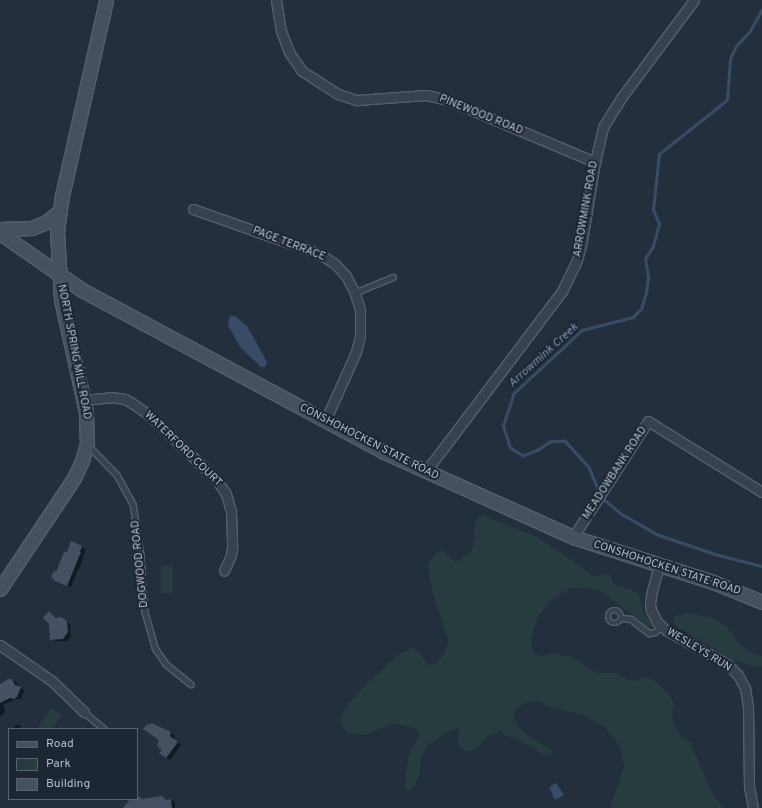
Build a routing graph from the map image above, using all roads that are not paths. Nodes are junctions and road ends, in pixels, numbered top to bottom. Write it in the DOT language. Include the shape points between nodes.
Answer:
graph roads {
  1 [pos="106,0"];
  2 [pos="276,0"];
  3 [pos="694,0"];
  4 [pos="594,162"];
  5 [pos="193,209"];
  6 [pos="59,212"];
  7 [pos="0,230"];
  8 [pos="0,233"];
  9 [pos="59,274"];
  10 [pos="393,278"];
  11 [pos="354,293"];
  12 [pos="84,400"];
  13 [pos="325,421"];
  14 [pos="87,444"];
  15 [pos="426,471"];
  16 [pos="762,492"];
  17 [pos="573,537"];
  18 [pos="659,565"];
  19 [pos="224,571"];
  20 [pos="0,589"];
  21 [pos="762,602"];
  22 [pos="622,618"];
  23 [pos="661,626"];
  24 [pos="0,645"];
  25 [pos="191,684"];
  26 [pos="84,712"];
  27 [pos="103,728"];
  28 [pos="753,808"];
  1 -- 6 [label="main road, NORTH SPRING MILL ROAD"];
  2 -- 4 [label="street, PINEWOOD ROAD" via="281,31 289,52 302,71 338,94 357,100 426,94 448,100"];
  3 -- 4 [label="street, ARROWMINK ROAD" via="611,112"];
  4 -- 15 [label="street, ARROWMINK ROAD" via="582,241 570,276 552,305"];
  5 -- 11 [label="street, PAGE TERRACE" via="320,254 341,270"];
  6 -- 7 [label="main road" via="32,228"];
  6 -- 9 [label="main road, NORTH SPRING MILL ROAD"];
  8 -- 9 [label="main road, CONSHOHOCKEN STATE ROAD"];
  9 -- 12 [label="main road, NORTH SPRING MILL ROAD" via="62,306"];
  9 -- 13 [label="main road, CONSHOHOCKEN STATE ROAD" via="82,290"];
  10 -- 11 [label="lane"];
  11 -- 13 [label="street, PAGE TERRACE" via="360,314 360,336 356,352"];
  12 -- 14 [label="main road, NORTH SPRING MILL ROAD" via="88,425"];
  12 -- 19 [label="street, WATERFORD COURT" via="111,397 125,399 136,405 218,482 226,494 232,517 231,555"];
  13 -- 15 [label="main road, CONSHOHOCKEN STATE ROAD"];
  14 -- 20 [label="main road, NORTH SPRING MILL ROAD" via="74,478"];
  14 -- 25 [label="lane, DOGWOOD ROAD" via="117,475 133,504 141,555 145,612 155,648 166,664"];
  15 -- 17 [label="main road, CONSHOHOCKEN STATE ROAD"];
  16 -- 17 [label="street, MEADOWBANK ROAD" via="648,421"];
  17 -- 18 [label="main road, CONSHOHOCKEN STATE ROAD"];
  18 -- 21 [label="main road, CONSHOHOCKEN STATE ROAD" via="718,584"];
  18 -- 23 [label="street, WESLEYS RUN" via="650,604"];
  22 -- 23 [label="lane" via="631,619 649,633 655,632"];
  23 -- 28 [label="street, WESLEYS RUN" via="727,664 742,681 748,706 749,787"];
  24 -- 26 [label="street" via="52,681"];
  26 -- 27 [label="lane"];
}
